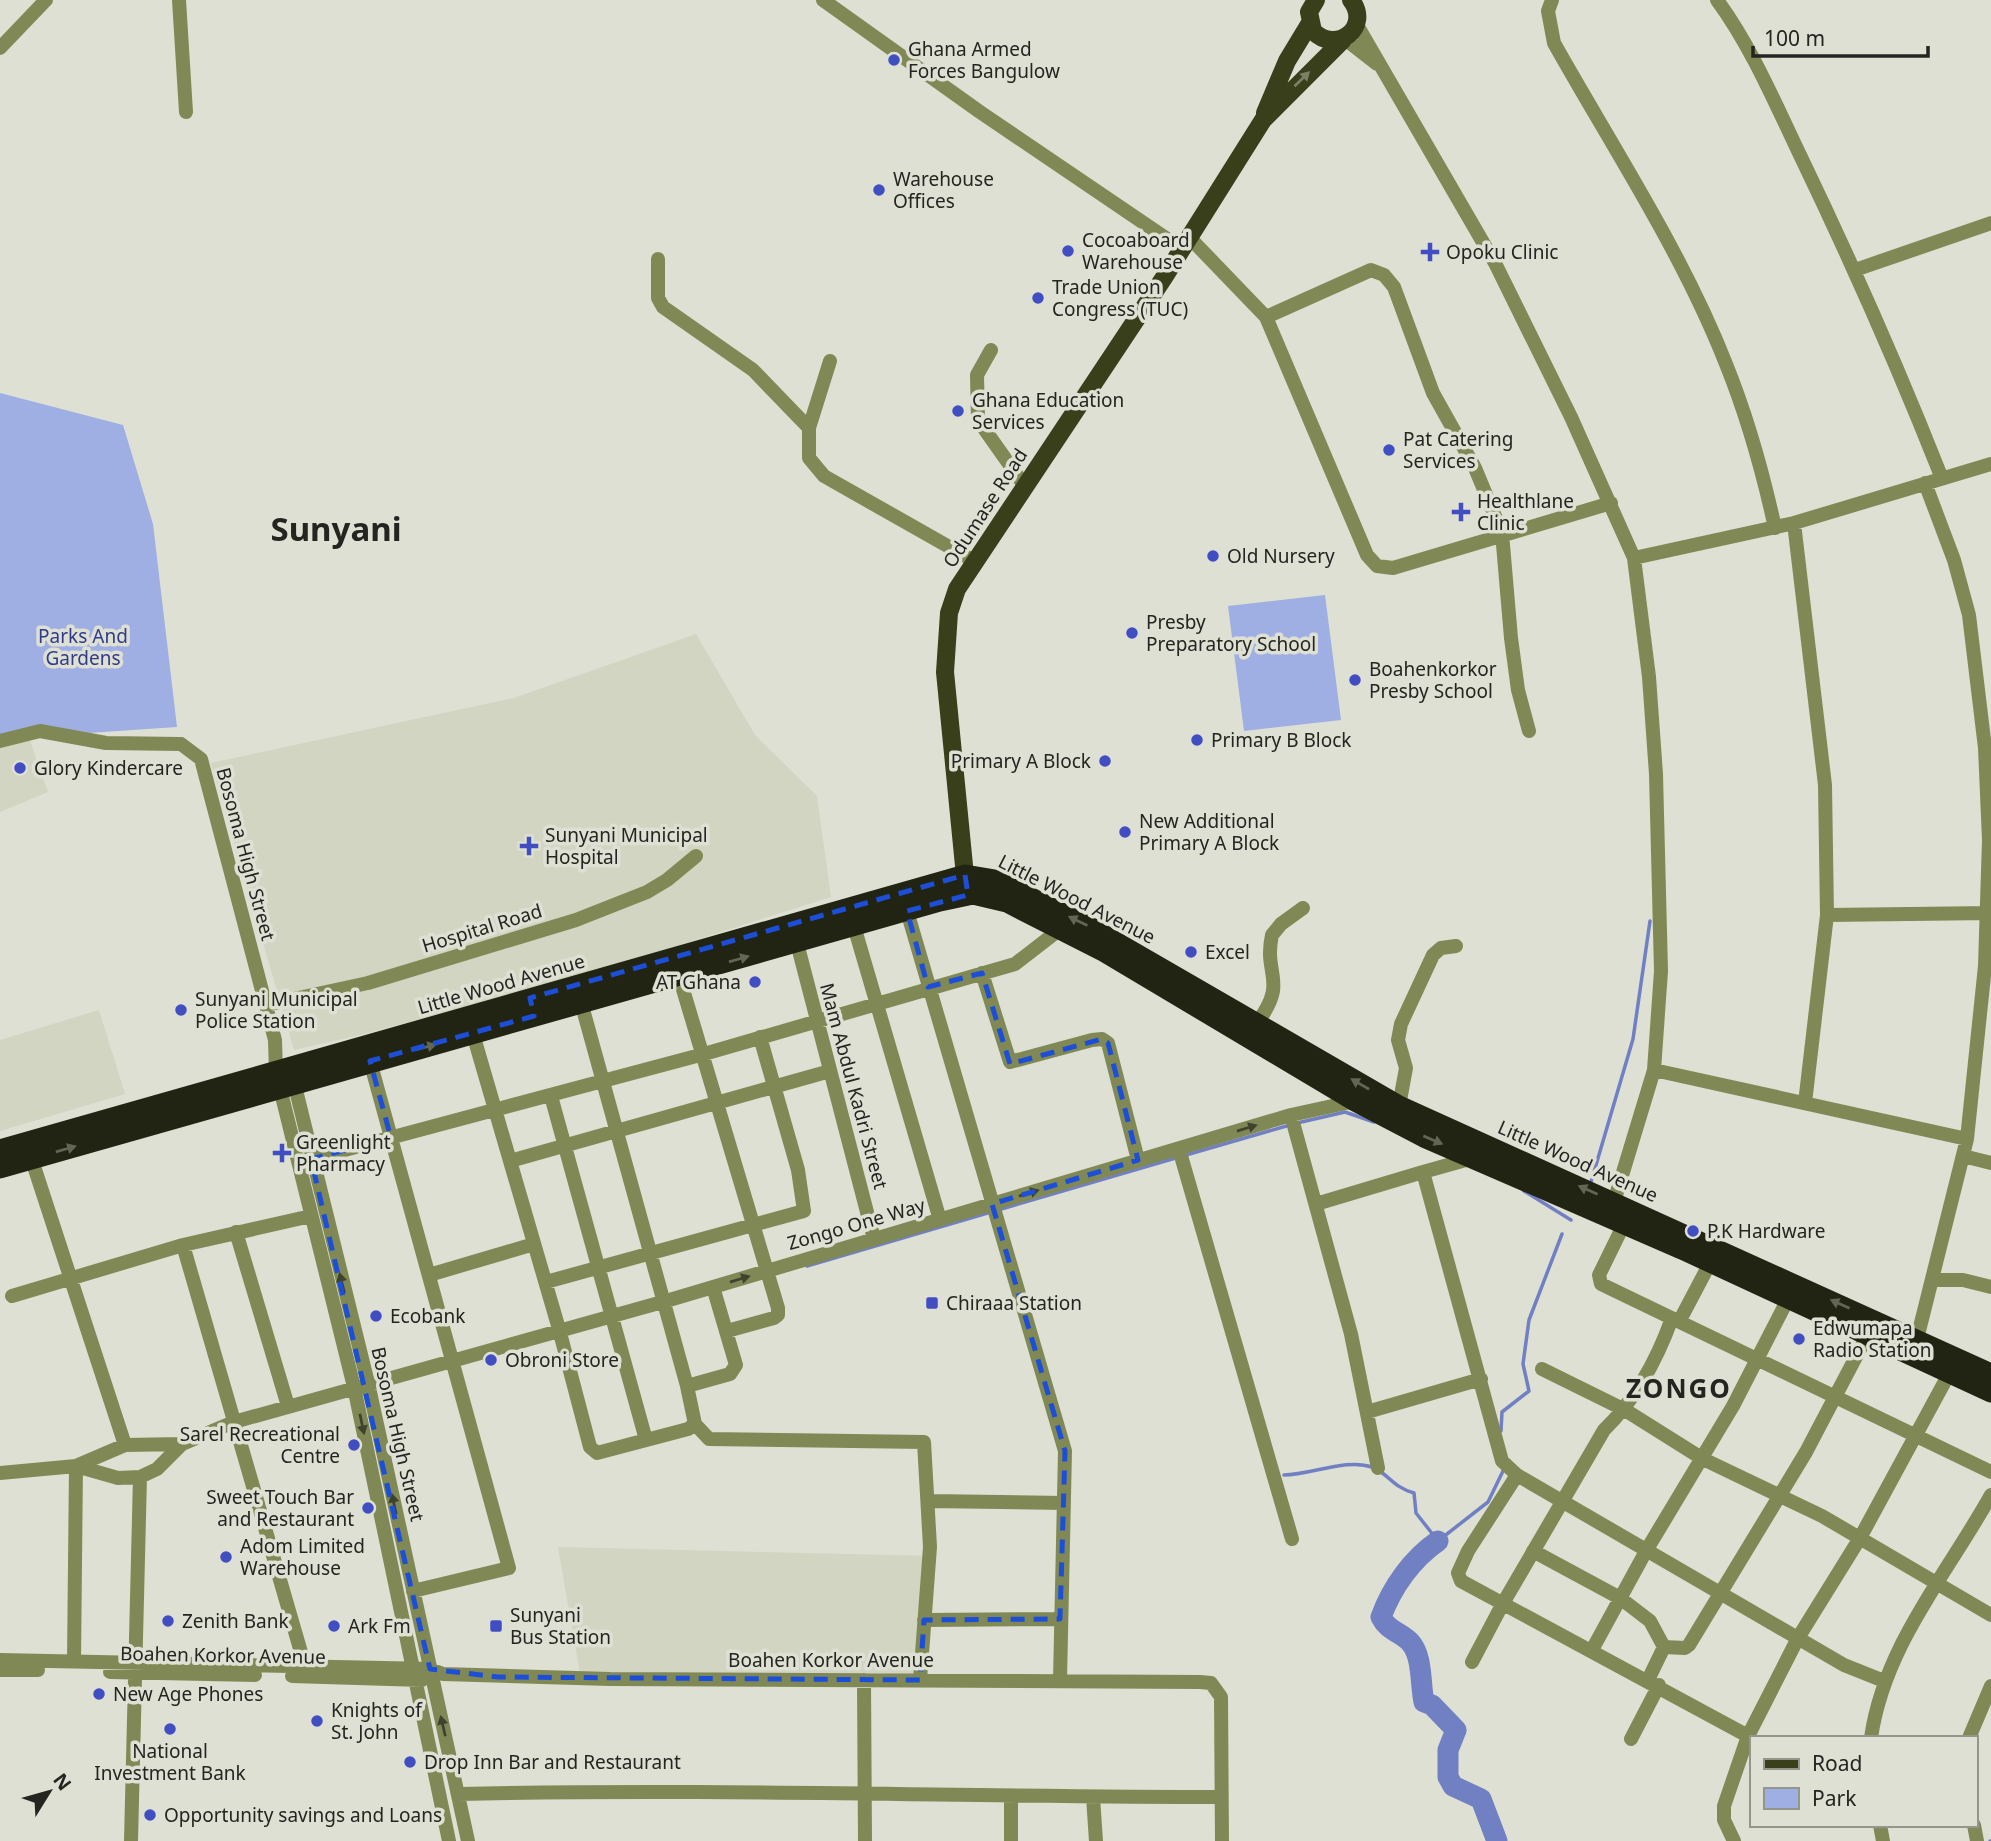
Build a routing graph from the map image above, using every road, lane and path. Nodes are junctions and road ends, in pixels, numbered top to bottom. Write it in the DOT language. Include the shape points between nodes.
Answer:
graph roads {
  1 [pos="46,0"];
  2 [pos="179,0"];
  3 [pos="823,0"];
  4 [pos="1552,0"];
  5 [pos="1717,0"];
  6 [pos="1309,9"];
  7 [pos="1357,10"];
  8 [pos="1344,39"];
  9 [pos="0,48"];
  10 [pos="1377,64"];
  11 [pos="186,112"];
  12 [pos="1263,120"];
  13 [pos="1991,223"];
  14 [pos="1185,243"];
  15 [pos="658,259"];
  16 [pos="1855,270"];
  17 [pos="1266,317"];
  18 [pos="991,350"];
  19 [pos="830,361"];
  20 [pos="808,428"];
  21 [pos="1991,464"];
  22 [pos="1941,476"];
  23 [pos="1925,483"];
  24 [pos="1024,485"];
  25 [pos="1611,503"];
  26 [pos="1794,523"];
  27 [pos="1775,528"];
  28 [pos="1503,533"];
  29 [pos="1634,558"];
  30 [pos="974,561"];
  31 [pos="1985,696"];
  32 [pos="1529,731"];
  33 [pos="0,741"];
  34 [pos="696,856"];
  35 [pos="966,885"];
  36 [pos="1303,908"];
  37 [pos="907,911"];
  38 [pos="1989,913"];
  39 [pos="1827,915"];
  40 [pos="854,926"];
  41 [pos="1059,930"];
  42 [pos="797,943"];
  43 [pos="1456,946"];
  44 [pos="982,973"];
  45 [pos="679,976"];
  46 [pos="928,987"];
  47 [pos="581,1002"];
  48 [pos="876,1003"];
  49 [pos="267,1005"];
  50 [pos="532,1007"];
  51 [pos="496,1018"];
  52 [pos="817,1021"];
  53 [pos="1257,1023"];
  54 [pos="473,1034"];
  55 [pos="760,1037"];
  56 [pos="704,1054"];
  57 [pos="370,1061"];
  58 [pos="1654,1070"];
  59 [pos="830,1071"];
  60 [pos="285,1078"];
  61 [pos="602,1082"];
  62 [pos="773,1086"];
  63 [pos="551,1096"];
  64 [pos="717,1101"];
  65 [pos="1355,1101"];
  66 [pos="1805,1103"];
  67 [pos="1399,1106"];
  68 [pos="495,1111"];
  69 [pos="1292,1115"];
  70 [pos="616,1131"];
  71 [pos="391,1138"];
  72 [pos="1967,1139"];
  73 [pos="564,1146"];
  74 [pos="1179,1149"];
  75 [pos="0,1150"];
  76 [pos="29,1151"];
  77 [pos="1963,1156"];
  78 [pos="1475,1158"];
  79 [pos="311,1159"];
  80 [pos="1138,1160"];
  81 [pos="510,1161"];
  82 [pos="1991,1163"];
  83 [pos="0,1168"];
  84 [pos="1423,1172"];
  85 [pos="1614,1202"];
  86 [pos="1316,1204"];
  87 [pos="992,1205"];
  88 [pos="311,1216"];
  89 [pos="940,1220"];
  90 [pos="1624,1224"];
  91 [pos="753,1226"];
  92 [pos="236,1232"];
  93 [pos="874,1239"];
  94 [pos="534,1244"];
  95 [pos="183,1245"];
  96 [pos="653,1254"];
  97 [pos="1710,1263"];
  98 [pos="597,1269"];
  99 [pos="765,1271"];
  100 [pos="429,1275"];
  101 [pos="1932,1279"];
  102 [pos="70,1280"];
  103 [pos="546,1282"];
  104 [pos="713,1287"];
  105 [pos="1991,1287"];
  106 [pos="12,1296"];
  107 [pos="1788,1299"];
  108 [pos="666,1301"];
  109 [pos="612,1315"];
  110 [pos="1676,1319"];
  111 [pos="559,1329"];
  112 [pos="727,1331"];
  113 [pos="1868,1334"];
  114 [pos="1917,1339"];
  115 [pos="1757,1359"];
  116 [pos="453,1360"];
  117 [pos="1542,1370"];
  118 [pos="1950,1372"];
  119 [pos="1991,1374"];
  120 [pos="1481,1379"];
  121 [pos="361,1385"];
  122 [pos="687,1386"];
  123 [pos="1991,1392"];
  124 [pos="1835,1399"];
  125 [pos="288,1406"];
  126 [pos="1625,1410"];
  127 [pos="1367,1412"];
  128 [pos="234,1422"];
  129 [pos="695,1424"];
  130 [pos="1915,1436"];
  131 [pos="646,1440"];
  132 [pos="182,1444"];
  133 [pos="125,1445"];
  134 [pos="1703,1459"];
  135 [pos="76,1466"];
  136 [pos="1378,1468"];
  137 [pos="1510,1470"];
  138 [pos="1991,1472"];
  139 [pos="0,1473"];
  140 [pos="140,1477"];
  141 [pos="1779,1495"];
  142 [pos="1991,1495"];
  143 [pos="929,1501"];
  144 [pos="1563,1502"];
  145 [pos="1064,1503"];
  146 [pos="1860,1538"];
  147 [pos="1292,1539"];
  148 [pos="1533,1551"];
  149 [pos="1646,1551"];
  150 [pos="1938,1582"];
  151 [pos="413,1591"];
  152 [pos="1720,1593"];
  153 [pos="1620,1598"];
  154 [pos="1502,1605"];
  155 [pos="1991,1615"];
  156 [pos="1060,1619"];
  157 [pos="924,1620"];
  158 [pos="1798,1638"];
  159 [pos="1664,1647"];
  160 [pos="1592,1650"];
  161 [pos="0,1660"];
  162 [pos="74,1661"];
  163 [pos="1472,1662"];
  164 [pos="134,1667"];
  165 [pos="305,1667"];
  166 [pos="0,1670"];
  167 [pos="414,1675"];
  168 [pos="435,1675"];
  169 [pos="864,1680"];
  170 [pos="920,1680"];
  171 [pos="1060,1680"];
  172 [pos="1884,1681"];
  173 [pos="1653,1683"];
  174 [pos="1991,1686"];
  175 [pos="1748,1736"];
  176 [pos="1871,1736"];
  177 [pos="1970,1736"];
  178 [pos="1631,1739"];
  179 [pos="459,1794"];
  180 [pos="865,1795"];
  181 [pos="1011,1797"];
  182 [pos="1093,1797"];
  183 [pos="1221,1797"];
  184 [pos="131,1841"];
  185 [pos="449,1841"];
  186 [pos="468,1841"];
  187 [pos="865,1841"];
  188 [pos="1011,1841"];
  189 [pos="1096,1841"];
  190 [pos="1222,1841"];
  191 [pos="1734,1841"];
  1 -- 9 [label="street"];
  2 -- 11 [label="street"];
  3 -- 14 [label="street" via="980,112"];
  4 -- 27 [label="street" via="1548,11 1554,43 1674,255 1726,364"];
  5 -- 16 [label="street" via="1778,110"];
  6 -- 8 [label="main road" via="1313,31 1326,40"];
  6 -- 12 [label="main road, Odumase Road"];
  7 -- 8 [label="main road, Odumase Road"];
  7 -- 10 [label="street"];
  8 -- 10 [label="street"];
  12 -- 8 [label="main road, Odumase Road, one-way"];
  10 -- 25 [label="street" via="1479,233"];
  12 -- 14 [label="main road, Odumase Road"];
  13 -- 16 [label="street"];
  14 -- 17 [label="street"];
  14 -- 24 [label="main road, Odumase Road"];
  15 -- 20 [label="street" via="658,298 663,307 753,370"];
  16 -- 22 [label="street"];
  17 -- 28 [label="street" via="1367,555 1377,566 1393,568"];
  17 -- 28 [label="street" via="1356,275 1376,270 1384,275 1402,303 1433,393 1475,468"];
  18 -- 24 [label="street" via="977,375 978,421"];
  19 -- 20 [label="street"];
  20 -- 30 [label="street" via="808,458 824,476"];
  21 -- 22 [label="street"];
  22 -- 23 [label="street"];
  23 -- 26 [label="street"];
  23 -- 31 [label="street" via="1954,560"];
  24 -- 30 [label="main road, Odumase Road"];
  25 -- 28 [label="street"];
  25 -- 29 [label="street"];
  26 -- 27 [label="street"];
  26 -- 39 [label="street" via="1825,785"];
  27 -- 29 [label="street"];
  28 -- 32 [label="street" via="1518,691"];
  29 -- 58 [label="street" via="1656,774 1661,971"];
  30 -- 35 [label="main road, Odumase Road" via="957,589 945,642 947,713"];
  31 -- 38 [label="street"];
  33 -- 49 [label="street, Bosoma High Street" via="40,730 106,743 181,744 194,751 201,758"];
  34 -- 49 [label="street, Hospital Road" via="646,892 576,920 368,983"];
  35 -- 37 [label="highway, Little Wood Avenue"];
  35 -- 41 [label="highway, Little Wood Avenue"];
  35 -- 50 [label="highway, Little Wood Avenue"];
  53 -- 35 [label="highway, Little Wood Avenue, one-way" via="995,880"];
  36 -- 53 [label="street" via="1272,935 1275,993"];
  37 -- 40 [label="highway, Little Wood Avenue"];
  37 -- 46 [label="street"];
  38 -- 39 [label="street"];
  38 -- 72 [label="street"];
  39 -- 66 [label="street"];
  40 -- 42 [label="highway, Little Wood Avenue"];
  40 -- 48 [label="street"];
  41 -- 44 [label="street" via="1014,964"];
  41 -- 65 [label="highway, Little Wood Avenue" via="1203,1009"];
  45 -- 42 [label="highway, Little Wood Avenue, one-way"];
  42 -- 52 [label="street, Mam Abdul Kadri Street"];
  43 -- 67 [label="street" via="1441,948 1433,955 1401,1024 1398,1040 1406,1068"];
  44 -- 46 [label="street"];
  44 -- 80 [label="street" via="1010,1062 1092,1040 1108,1043"];
  45 -- 47 [label="highway, Little Wood Avenue"];
  45 -- 56 [label="street"];
  46 -- 48 [label="street"];
  46 -- 87 [label="street"];
  47 -- 50 [label="highway, Little Wood Avenue"];
  47 -- 61 [label="street"];
  48 -- 52 [label="street"];
  48 -- 89 [label="street"];
  49 -- 60 [label="street, Bosoma High Street"];
  50 -- 51 [label="highway, Little Wood Avenue"];
  51 -- 54 [label="highway, Little Wood Avenue"];
  51 -- 60 [label="highway, Little Wood Avenue"];
  52 -- 55 [label="street"];
  52 -- 59 [label="street, Mam Abdul Kadri Street"];
  67 -- 53 [label="highway, Little Wood Avenue, one-way"];
  57 -- 54 [label="highway, Little Wood Avenue, one-way"];
  54 -- 68 [label="street"];
  55 -- 56 [label="street"];
  55 -- 62 [label="street"];
  56 -- 61 [label="street"];
  56 -- 64 [label="street"];
  57 -- 60 [label="highway, Little Wood Avenue"];
  57 -- 71 [label="street"];
  58 -- 66 [label="street"];
  58 -- 85 [label="street"];
  59 -- 62 [label="street"];
  59 -- 93 [label="street, Mam Abdul Kadri Street"];
  60 -- 76 [label="highway, Little Wood Avenue"];
  60 -- 79 [label="street, Bosoma High Street"];
  60 -- 88 [label="street, Bosoma High Street"];
  61 -- 63 [label="street"];
  61 -- 70 [label="street"];
  62 -- 64 [label="street"];
  62 -- 91 [label="street" via="798,1170 804,1211"];
  63 -- 68 [label="street"];
  63 -- 73 [label="street"];
  64 -- 70 [label="street"];
  64 -- 91 [label="street"];
  65 -- 69 [label="street, Zongo One Way"];
  65 -- 78 [label="highway, Little Wood Avenue, one-way"];
  66 -- 72 [label="street"];
  85 -- 67 [label="highway, Little Wood Avenue, one-way"];
  68 -- 71 [label="street"];
  68 -- 81 [label="street"];
  74 -- 69 [label="street, Zongo One Way, one-way"];
  69 -- 86 [label="street"];
  70 -- 73 [label="street"];
  70 -- 96 [label="street"];
  71 -- 79 [label="street"];
  71 -- 100 [label="street"];
  72 -- 77 [label="street"];
  73 -- 81 [label="street"];
  73 -- 98 [label="street"];
  74 -- 80 [label="street, Zongo One Way"];
  74 -- 147 [label="street"];
  75 -- 76 [label="highway, Little Wood Avenue"];
  76 -- 83 [label="highway, Little Wood Avenue"];
  76 -- 102 [label="street"];
  77 -- 82 [label="street"];
  77 -- 101 [label="street"];
  78 -- 84 [label="street"];
  78 -- 90 [label="highway, Little Wood Avenue"];
  121 -- 79 [label="street, Bosoma High Street, one-way"];
  87 -- 80 [label="street, Zongo One Way, one-way"];
  81 -- 94 [label="street"];
  84 -- 86 [label="street"];
  84 -- 120 [label="street"];
  114 -- 85 [label="highway, Little Wood Avenue, one-way"];
  86 -- 127 [label="street"];
  87 -- 89 [label="street, Zongo One Way"];
  87 -- 145 [label="street" via="1065,1451"];
  88 -- 92 [label="street"];
  88 -- 121 [label="street, Bosoma High Street"];
  89 -- 93 [label="street, Zongo One Way"];
  90 -- 97 [label="highway, Little Wood Avenue"];
  90 -- 110 [label="street" via="1598,1280"];
  91 -- 96 [label="street"];
  91 -- 99 [label="street"];
  92 -- 95 [label="street"];
  92 -- 125 [label="street"];
  93 -- 99 [label="street, Zongo One Way"];
  94 -- 100 [label="street"];
  94 -- 103 [label="street"];
  95 -- 102 [label="street"];
  95 -- 128 [label="street"];
  96 -- 98 [label="street"];
  96 -- 108 [label="street"];
  97 -- 107 [label="highway, Little Wood Avenue"];
  97 -- 110 [label="street"];
  98 -- 103 [label="street"];
  98 -- 109 [label="street"];
  104 -- 99 [label="street, Zongo One Way, one-way"];
  99 -- 112 [label="street" via="778,1315"];
  100 -- 116 [label="street"];
  101 -- 105 [label="street"];
  101 -- 114 [label="street"];
  102 -- 106 [label="street"];
  102 -- 133 [label="street"];
  103 -- 111 [label="street"];
  104 -- 108 [label="street, Zongo One Way"];
  104 -- 112 [label="street"];
  107 -- 113 [label="highway, Little Wood Avenue"];
  107 -- 115 [label="street"];
  108 -- 109 [label="street, Zongo One Way"];
  108 -- 122 [label="street"];
  109 -- 111 [label="street, Zongo One Way"];
  109 -- 131 [label="street"];
  110 -- 115 [label="street"];
  110 -- 126 [label="street"];
  111 -- 116 [label="street, Zongo One Way"];
  111 -- 131 [label="street" via="593,1451"];
  112 -- 122 [label="street" via="735,1371"];
  113 -- 118 [label="highway, Little Wood Avenue"];
  113 -- 124 [label="street"];
  114 -- 119 [label="highway, Little Wood Avenue"];
  115 -- 124 [label="street"];
  115 -- 134 [label="street"];
  116 -- 121 [label="street, Zongo One Way"];
  116 -- 151 [label="street" via="509,1568"];
  117 -- 126 [label="street"];
  118 -- 123 [label="highway, Little Wood Avenue"];
  118 -- 130 [label="street"];
  120 -- 127 [label="street"];
  120 -- 137 [label="street"];
  121 -- 125 [label="street, Zongo One Way"];
  151 -- 121 [label="street, Bosoma High Street, one-way"];
  121 -- 167 [label="street, Bosoma High Street, one-way"];
  122 -- 129 [label="street"];
  124 -- 130 [label="street"];
  124 -- 141 [label="street"];
  125 -- 128 [label="street, Zongo One Way"];
  126 -- 134 [label="street"];
  126 -- 144 [label="street" via="1604,1430"];
  127 -- 136 [label="street"];
  128 -- 132 [label="street, Zongo One Way"];
  128 -- 165 [label="street"];
  129 -- 131 [label="street"];
  129 -- 143 [label="street" via="709,1439 924,1442"];
  130 -- 138 [label="street"];
  130 -- 146 [label="street"];
  132 -- 133 [label="street"];
  132 -- 140 [label="street" via="157,1469"];
  133 -- 135 [label="street"];
  134 -- 141 [label="street"];
  134 -- 149 [label="street"];
  135 -- 139 [label="street"];
  135 -- 140 [label="street" via="118,1478"];
  135 -- 162 [label="street"];
  137 -- 144 [label="street"];
  137 -- 154 [label="street" via="1458,1573 1466,1586"];
  140 -- 164 [label="street"];
  141 -- 146 [label="street"];
  141 -- 152 [label="street"];
  142 -- 150 [label="street"];
  143 -- 145 [label="street"];
  143 -- 157 [label="street"];
  144 -- 148 [label="street"];
  144 -- 149 [label="street"];
  145 -- 156 [label="street"];
  146 -- 150 [label="street"];
  146 -- 158 [label="street"];
  148 -- 153 [label="street"];
  148 -- 154 [label="street"];
  149 -- 152 [label="street"];
  149 -- 153 [label="street"];
  150 -- 155 [label="street"];
  150 -- 172 [label="street"];
  151 -- 168 [label="street, Bosoma High Street"];
  152 -- 158 [label="street"];
  152 -- 159 [label="street" via="1689,1645"];
  153 -- 159 [label="street" via="1650,1620"];
  153 -- 160 [label="street"];
  154 -- 160 [label="street"];
  154 -- 163 [label="street"];
  156 -- 157 [label="street"];
  156 -- 171 [label="street"];
  157 -- 170 [label="street"];
  158 -- 172 [label="street" via="1844,1665"];
  158 -- 175 [label="street"];
  159 -- 173 [label="street"];
  160 -- 173 [label="street"];
  161 -- 162 [label="street, Boahen Korkor Avenue"];
  162 -- 164 [label="street, Boahen Korkor Avenue"];
  164 -- 165 [label="street, Boahen Korkor Avenue"];
  164 -- 166 [label="street, Boahen Korkor Avenue"];
  164 -- 167 [label="street, Boahen Korkor Avenue"];
  164 -- 184 [label="street"];
  165 -- 167 [label="street, Boahen Korkor Avenue"];
  167 -- 168 [label="street, Boahen Korkor Avenue"];
  167 -- 185 [label="street, Bosoma High Street"];
  168 -- 169 [label="street, Boahen Korkor Avenue"];
  179 -- 168 [label="street, Bosoma High Street, one-way"];
  169 -- 170 [label="street, Boahen Korkor Avenue"];
  169 -- 180 [label="street"];
  170 -- 171 [label="street, Boahen Korkor Avenue"];
  171 -- 183 [label="street, Boahen Korkor Avenue" via="1211,1684 1221,1696"];
  172 -- 176 [label="street"];
  173 -- 175 [label="street"];
  173 -- 178 [label="street"];
  174 -- 177 [label="street"];
  175 -- 191 [label="street" via="1724,1806 1724,1820"];
  179 -- 180 [label="street" via="610,1790"];
  179 -- 186 [label="street, Bosoma High Street"];
  180 -- 181 [label="street"];
  180 -- 187 [label="street"];
  181 -- 182 [label="street"];
  181 -- 188 [label="street"];
  182 -- 183 [label="street"];
  182 -- 189 [label="street"];
  183 -- 190 [label="street"];
}
